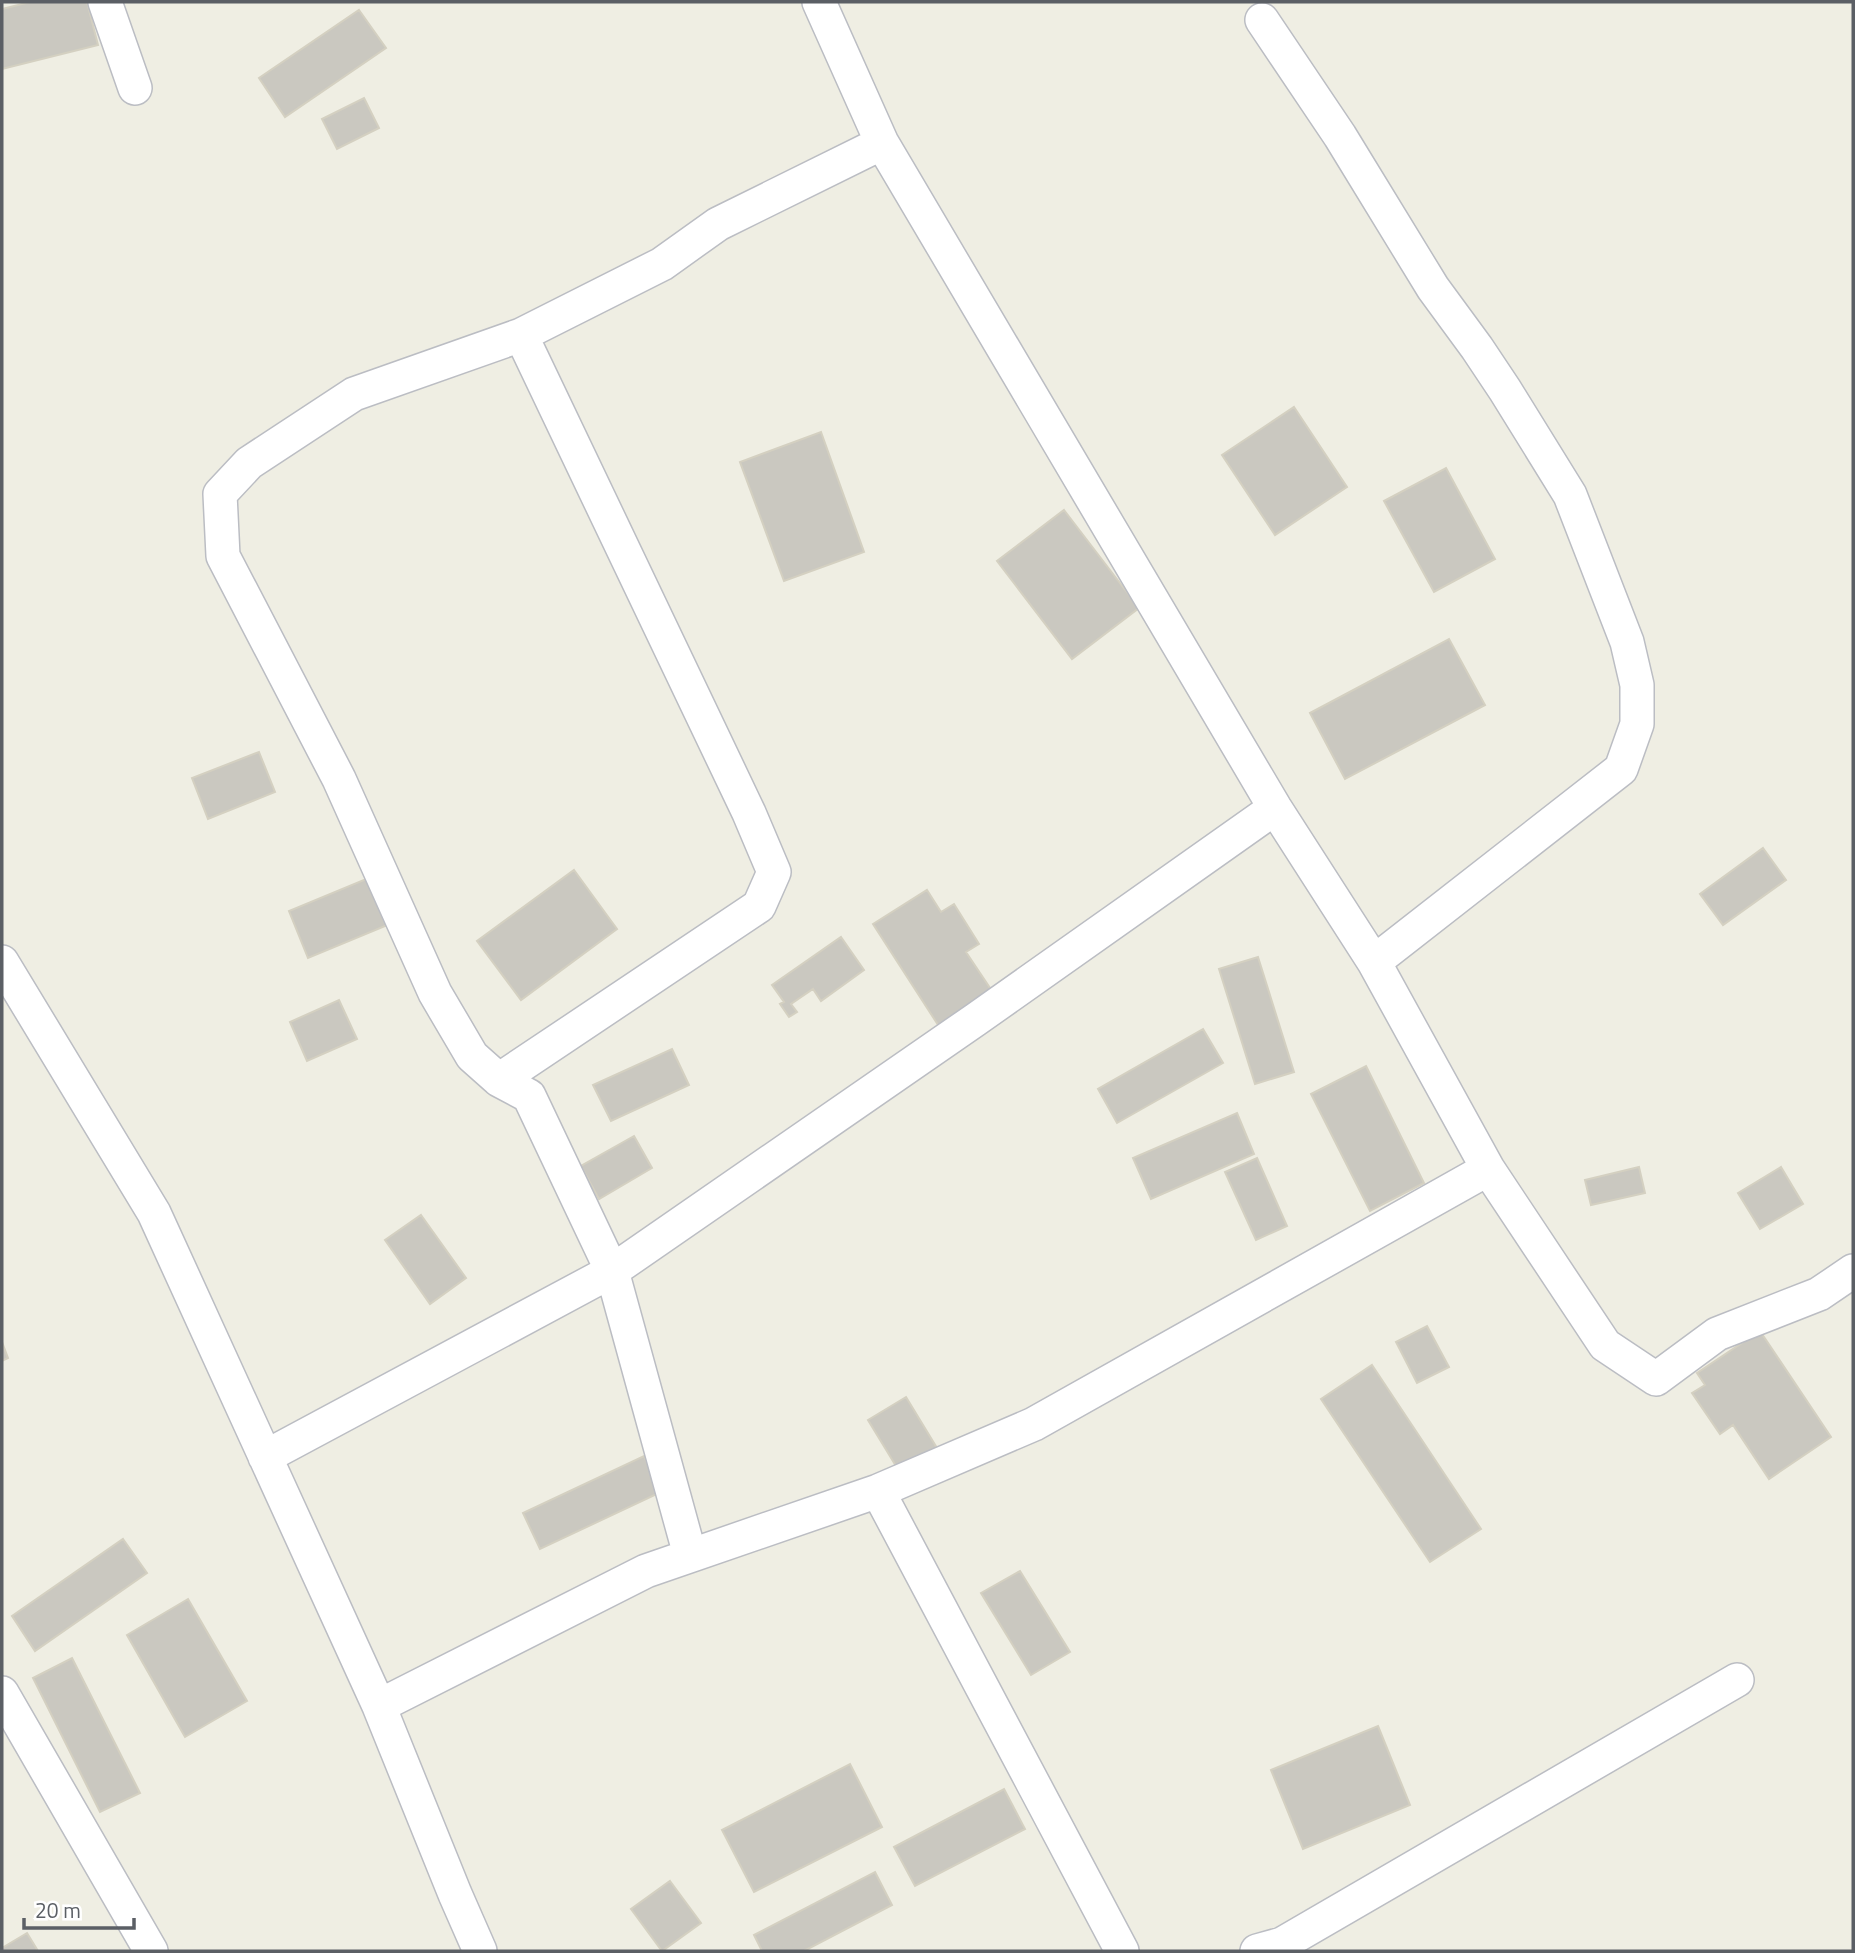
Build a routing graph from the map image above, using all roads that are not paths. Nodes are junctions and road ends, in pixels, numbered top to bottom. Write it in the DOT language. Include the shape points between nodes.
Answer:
graph roads {
  1 [pos="105,2"];
  2 [pos="819,2"];
  3 [pos="1262,20"];
  4 [pos="135,88"];
  5 [pos="882,143"];
  6 [pos="521,335"];
  7 [pos="1275,808"];
  8 [pos="2,962"];
  9 [pos="1374,962"];
  10 [pos="499,1080"];
  11 [pos="1488,1169"];
  12 [pos="612,1271"];
  13 [pos="1853,1271"];
  14 [pos="265,1457"];
  15 [pos="878,1491"];
  16 [pos="690,1555"];
  17 [pos="1737,1680"];
  18 [pos="2,1693"];
  19 [pos="379,1706"];
  20 [pos="1275,1949"];
  21 [pos="151,1951"];
  22 [pos="480,1951"];
  23 [pos="1122,1951"];
  1 -- 4 [label="street"];
  2 -- 5 [label="street"];
  3 -- 9 [label="street" via="1570,495 1626,642 1637,685 1637,724 1621,769"];
  5 -- 6 [label="street" via="718,224 662,264"];
  5 -- 7 [label="street"];
  6 -- 10 [label="street" via="774,872 758,906"];
  6 -- 10 [label="street" via="354,394 249,463 220,494 223,556 339,779 435,993 472,1056"];
  7 -- 9 [label="street"];
  7 -- 12 [label="street"];
  8 -- 14 [label="street" via="154,1213"];
  9 -- 11 [label="street"];
  10 -- 12 [label="street" via="529,1096"];
  11 -- 13 [label="street" via="1605,1345 1656,1379 1717,1334 1819,1294"];
  11 -- 15 [label="street" via="1034,1424"];
  12 -- 14 [label="street"];
  12 -- 16 [label="street"];
  14 -- 19 [label="street"];
  15 -- 16 [label="street"];
  15 -- 23 [label="street"];
  16 -- 19 [label="street" via="646,1570"];
  17 -- 20 [label="street"];
  18 -- 21 [label="street"];
  19 -- 22 [label="street"];
}
